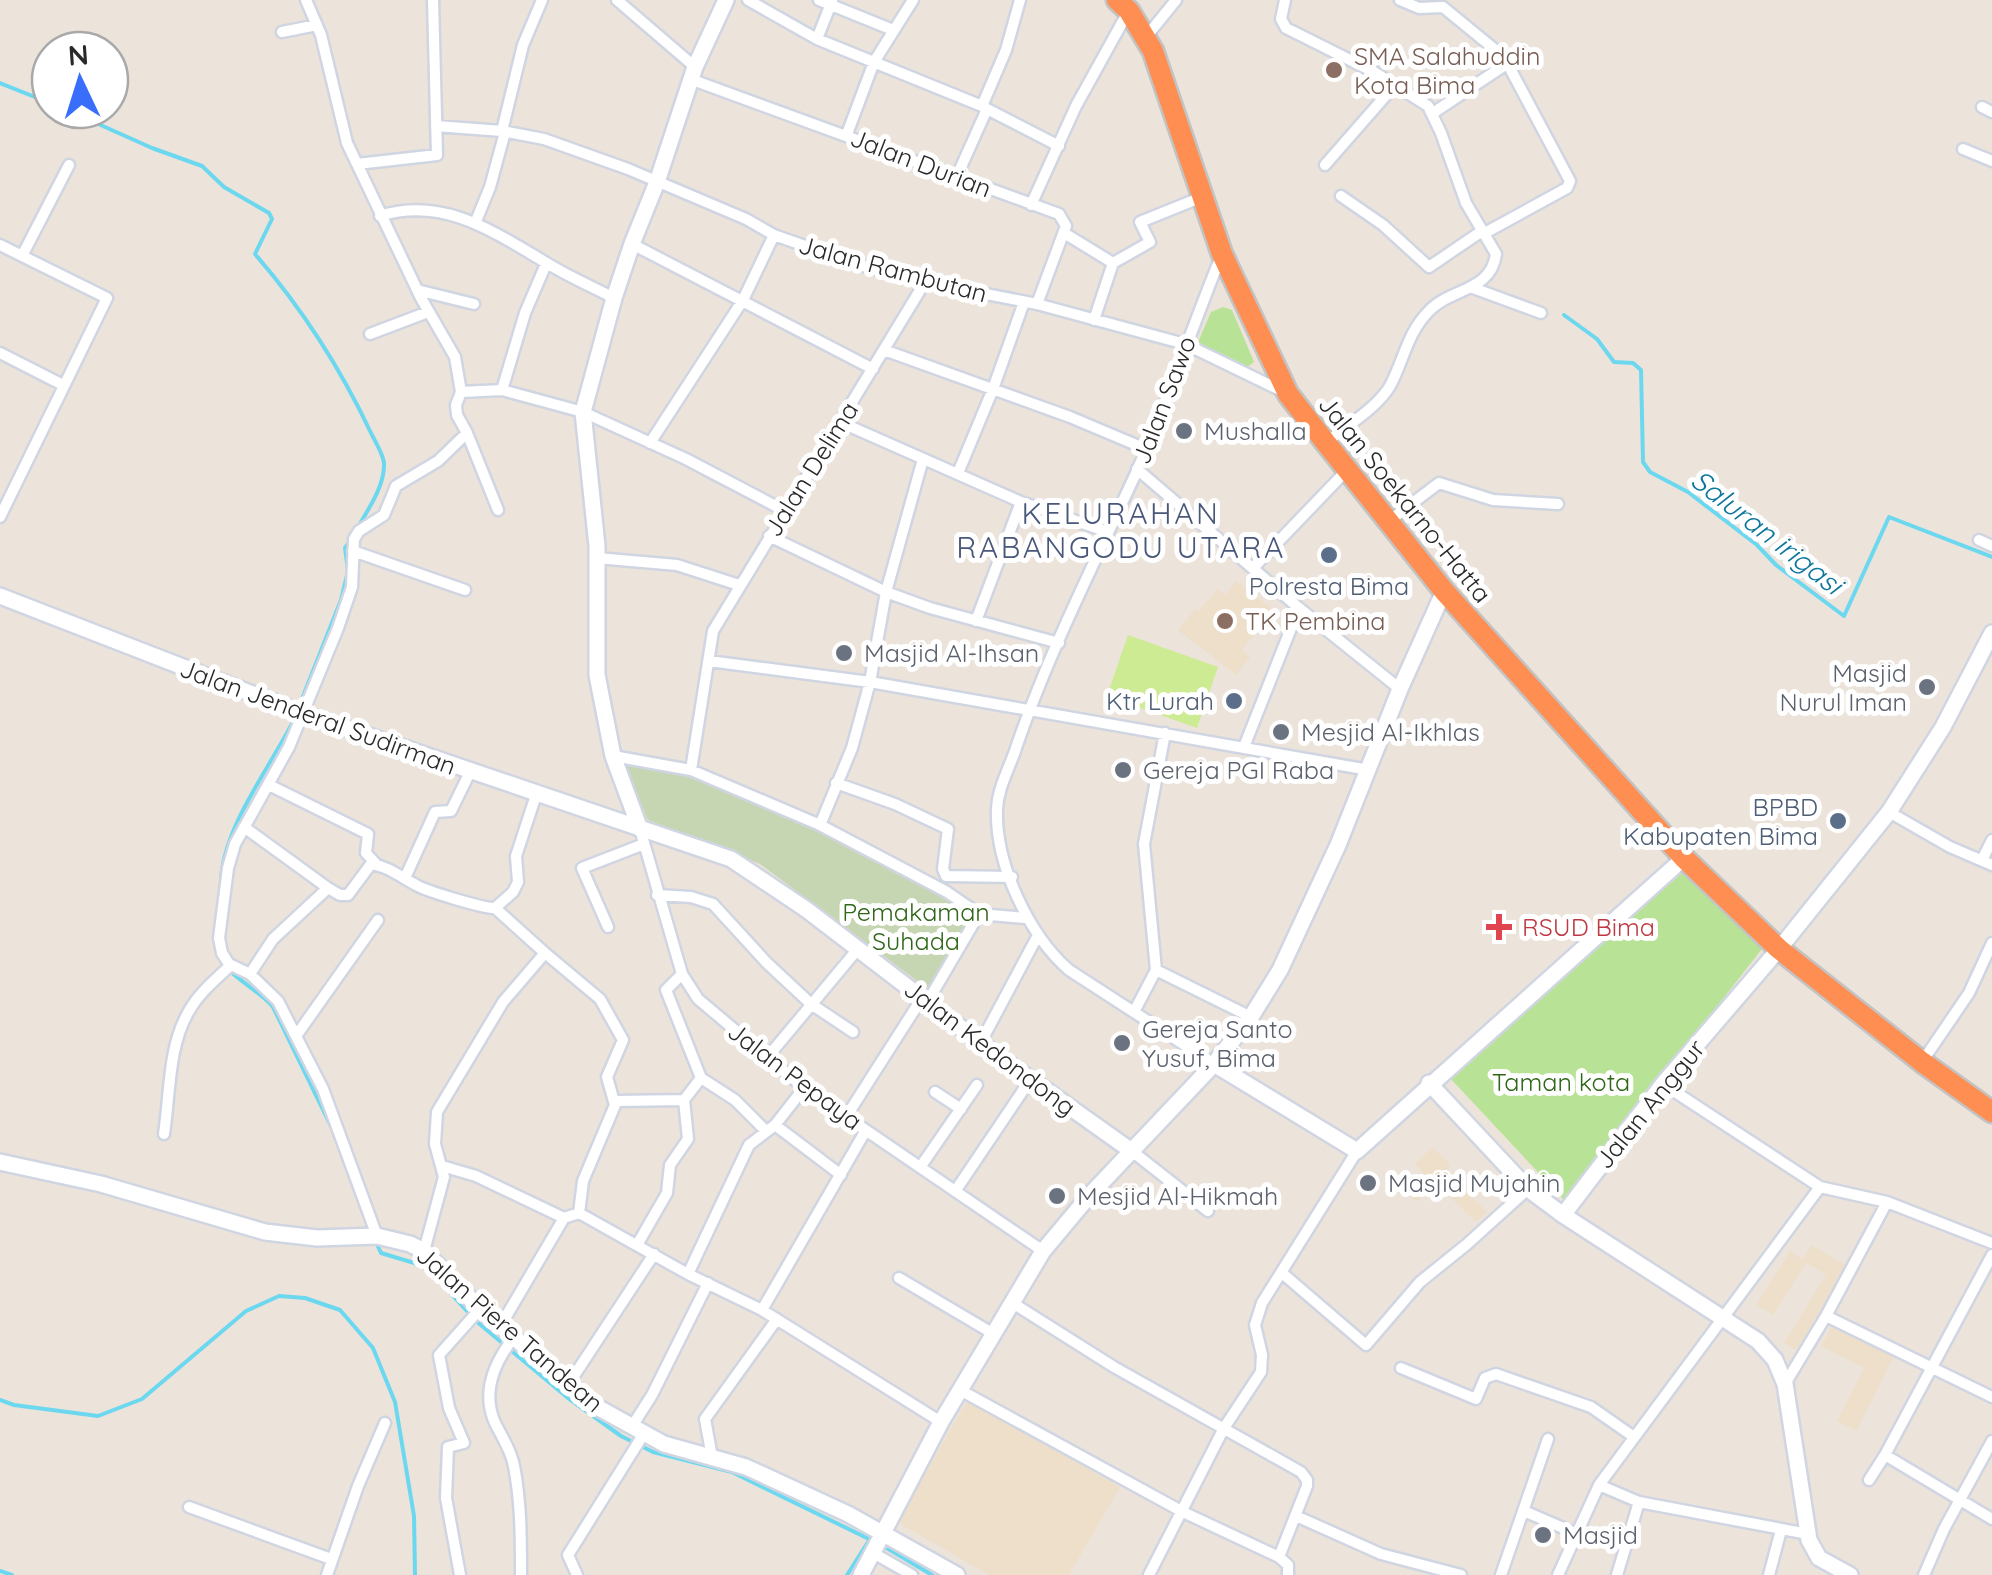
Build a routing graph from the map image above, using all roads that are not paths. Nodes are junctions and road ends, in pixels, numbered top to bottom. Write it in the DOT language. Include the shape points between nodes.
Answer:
graph roads {
  1 [pos="306,0"];
  2 [pos="433,0"];
  3 [pos="542,0"];
  4 [pos="617,0"];
  5 [pos="726,0"];
  6 [pos="748,0"];
  7 [pos="913,0"];
  8 [pos="1020,0"];
  9 [pos="1176,0"];
  10 [pos="1285,0"];
  11 [pos="1400,0"];
  12 [pos="828,2"];
  13 [pos="1427,3"];
  14 [pos="1123,6"];
  15 [pos="317,24"];
  16 [pos="893,30"];
  17 [pos="282,32"];
  18 [pos="1146,37"];
  19 [pos="817,39"];
  20 [pos="874,62"];
  21 [pos="1508,63"];
  22 [pos="692,73"];
  23 [pos="1395,85"];
  24 [pos="985,107"];
  25 [pos="1432,112"];
  26 [pos="436,126"];
  27 [pos="504,132"];
  28 [pos="847,134"];
  29 [pos="1059,146"];
  30 [pos="1963,149"];
  31 [pos="1992,161"];
  32 [pos="357,164"];
  33 [pos="69,165"];
  34 [pos="1325,165"];
  35 [pos="958,176"];
  36 [pos="657,182"];
  37 [pos="1341,196"];
  38 [pos="1202,197"];
  39 [pos="1031,205"];
  40 [pos="380,216"];
  41 [pos="476,221"];
  42 [pos="1064,233"];
  43 [pos="1482,233"];
  44 [pos="774,235"];
  45 [pos="632,244"];
  46 [pos="0,245"];
  47 [pos="1222,254"];
  48 [pos="22,256"];
  49 [pos="1113,262"];
  50 [pos="546,264"];
  51 [pos="925,282"];
  52 [pos="1473,288"];
  53 [pos="417,290"];
  54 [pos="614,298"];
  55 [pos="742,300"];
  56 [pos="1024,302"];
  57 [pos="474,304"];
  58 [pos="1037,304"];
  59 [pos="428,312"];
  60 [pos="1541,313"];
  61 [pos="1094,320"];
  62 [pos="370,334"];
  63 [pos="1185,344"];
  64 [pos="884,350"];
  65 [pos="0,353"];
  66 [pos="874,369"];
  67 [pos="63,385"];
  68 [pos="994,389"];
  69 [pos="502,390"];
  70 [pos="461,392"];
  71 [pos="1288,394"];
  72 [pos="583,412"];
  73 [pos="840,422"];
  74 [pos="467,433"];
  75 [pos="650,443"];
  76 [pos="1326,443"];
  77 [pos="1146,449"];
  78 [pos="923,459"];
  79 [pos="1138,468"];
  80 [pos="1348,470"];
  81 [pos="958,473"];
  82 [pos="1021,502"];
  83 [pos="1558,504"];
  84 [pos="498,510"];
  85 [pos="785,512"];
  86 [pos="0,517"];
  87 [pos="1389,521"];
  88 [pos="1108,532"];
  89 [pos="769,536"];
  90 [pos="1979,540"];
  91 [pos="1992,546"];
  92 [pos="353,551"];
  93 [pos="597,558"];
  94 [pos="1253,568"];
  95 [pos="739,586"];
  96 [pos="465,590"];
  97 [pos="1444,591"];
  98 [pos="886,592"];
  99 [pos="0,596"];
  100 [pos="1299,608"];
  101 [pos="976,621"];
  102 [pos="1992,632"];
  103 [pos="1059,643"];
  104 [pos="709,661"];
  105 [pos="1986,663"];
  106 [pos="870,682"];
  107 [pos="1400,689"];
  108 [pos="1029,710"];
  109 [pos="304,714"];
  110 [pos="1165,733"];
  111 [pos="1244,747"];
  112 [pos="613,756"];
  113 [pos="691,770"];
  114 [pos="1369,770"];
  115 [pos="470,772"];
  116 [pos="836,783"];
  117 [pos="269,785"];
  118 [pos="536,795"];
  119 [pos="1889,812"];
  120 [pos="820,825"];
  121 [pos="244,827"];
  122 [pos="642,837"];
  123 [pos="1992,840"];
  124 [pos="1684,858"];
  125 [pos="1987,862"];
  126 [pos="376,864"];
  127 [pos="1012,877"];
  128 [pos="404,878"];
  129 [pos="328,888"];
  130 [pos="658,894"];
  131 [pos="496,908"];
  132 [pos="979,914"];
  133 [pos="1025,918"];
  134 [pos="378,920"];
  135 [pos="608,928"];
  136 [pos="1037,937"];
  137 [pos="1992,942"];
  138 [pos="856,950"];
  139 [pos="1779,950"];
  140 [pos="546,952"];
  141 [pos="231,965"];
  142 [pos="1156,970"];
  143 [pos="250,974"];
  144 [pos="682,974"];
  145 [pos="925,999"];
  146 [pos="811,1004"];
  147 [pos="1134,1012"];
  148 [pos="1251,1017"];
  149 [pos="853,1032"];
  150 [pos="296,1036"];
  151 [pos="981,1042"];
  152 [pos="766,1060"];
  153 [pos="1922,1062"];
  154 [pos="1214,1064"];
  155 [pos="701,1078"];
  156 [pos="1030,1080"];
  157 [pos="1430,1083"];
  158 [pos="1664,1084"];
  159 [pos="977,1085"];
  160 [pos="804,1088"];
  161 [pos="935,1092"];
  162 [pos="684,1100"];
  163 [pos="616,1101"];
  164 [pos="961,1110"];
  165 [pos="1992,1112"];
  166 [pos="846,1116"];
  167 [pos="770,1127"];
  168 [pos="866,1130"];
  169 [pos="164,1134"];
  170 [pos="1357,1151"];
  171 [pos="1133,1152"];
  172 [pos="0,1162"];
  173 [pos="442,1166"];
  174 [pos="921,1166"];
  175 [pos="841,1176"];
  176 [pos="1820,1187"];
  177 [pos="1528,1189"];
  178 [pos="956,1190"];
  179 [pos="1886,1202"];
  180 [pos="1208,1210"];
  181 [pos="579,1213"];
  182 [pos="1563,1215"];
  183 [pos="564,1218"];
  184 [pos="372,1236"];
  185 [pos="1992,1243"];
  186 [pos="638,1245"];
  187 [pos="424,1251"];
  188 [pos="1043,1251"];
  189 [pos="654,1254"];
  190 [pos="1992,1255"];
  191 [pos="1282,1272"];
  192 [pos="688,1274"];
  193 [pos="899,1278"];
  194 [pos="708,1282"];
  195 [pos="1011,1302"];
  196 [pos="480,1309"];
  197 [pos="762,1310"];
  198 [pos="1826,1316"];
  199 [pos="1723,1317"];
  200 [pos="777,1319"];
  201 [pos="500,1325"];
  202 [pos="992,1334"];
  203 [pos="513,1339"];
  204 [pos="1401,1368"];
  205 [pos="1930,1369"];
  206 [pos="570,1382"];
  207 [pos="1785,1384"];
  208 [pos="960,1390"];
  209 [pos="1992,1397"];
  210 [pos="941,1422"];
  211 [pos="386,1423"];
  212 [pos="1224,1428"];
  213 [pos="638,1434"];
  214 [pos="1634,1437"];
  215 [pos="1548,1439"];
  216 [pos="1992,1442"];
  217 [pos="1885,1455"];
  218 [pos="712,1457"];
  219 [pos="1869,1480"];
  220 [pos="1599,1485"];
  221 [pos="1960,1501"];
  222 [pos="1639,1502"];
  223 [pos="189,1507"];
  224 [pos="1524,1511"];
  225 [pos="1182,1512"];
  226 [pos="1296,1516"];
  227 [pos="1992,1520"];
  228 [pos="1781,1530"];
  229 [pos="1577,1534"];
  230 [pos="1808,1534"];
  231 [pos="880,1544"];
  232 [pos="1279,1557"];
  233 [pos="331,1560"];
  234 [pos="1847,1574"];
  235 [pos="327,1575"];
  236 [pos="460,1575"];
  237 [pos="521,1575"];
  238 [pos="577,1575"];
  239 [pos="862,1575"];
  240 [pos="912,1575"];
  241 [pos="957,1575"];
  242 [pos="1149,1575"];
  243 [pos="1288,1575"];
  244 [pos="1461,1575"];
  245 [pos="1501,1575"];
  246 [pos="1558,1575"];
  247 [pos="1616,1575"];
  248 [pos="1769,1575"];
  249 [pos="1924,1575"];
  1 -- 15 [label="street"];
  2 -- 26 [label="street"];
  3 -- 27 [label="street" via="523,45"];
  4 -- 22 [label="street"];
  5 -- 22 [label="street"];
  6 -- 19 [label="street"];
  7 -- 16 [label="street"];
  8 -- 24 [label="street"];
  9 -- 18 [label="street"];
  10 -- 23 [label="street" via="1286,28"];
  11 -- 13 [label="street" via="1419,8"];
  12 -- 16 [label="street"];
  12 -- 19 [label="street"];
  13 -- 21 [label="street" via="1452,13"];
  14 -- 18 [label="highway, Jalan Soekarno-Hatta"];
  14 -- 29 [label="street"];
  15 -- 17 [label="street"];
  15 -- 32 [label="street"];
  16 -- 20 [label="street"];
  18 -- 38 [label="highway, Jalan Soekarno-Hatta"];
  19 -- 20 [label="street"];
  20 -- 24 [label="street"];
  20 -- 28 [label="street"];
  21 -- 25 [label="street"];
  21 -- 43 [label="street" via="1570,181"];
  22 -- 28 [label="street, Jalan Durian"];
  22 -- 36 [label="street"];
  23 -- 25 [label="street"];
  23 -- 34 [label="street"];
  24 -- 29 [label="street"];
  24 -- 35 [label="street"];
  25 -- 43 [label="street"];
  26 -- 27 [label="street, Jalan Rambutan"];
  26 -- 32 [label="street" via="437,155"];
  27 -- 36 [label="street, Jalan Rambutan" via="582,151"];
  27 -- 41 [label="street"];
  28 -- 35 [label="street, Jalan Durian"];
  29 -- 39 [label="street"];
  30 -- 31 [label="street"];
  32 -- 40 [label="street"];
  33 -- 48 [label="street"];
  35 -- 39 [label="street, Jalan Durian"];
  36 -- 44 [label="street, Jalan Rambutan"];
  36 -- 45 [label="street"];
  37 -- 43 [label="street" via="1429,267"];
  38 -- 47 [label="highway, Jalan Soekarno-Hatta"];
  38 -- 49 [label="street" via="1140,222 1150,242"];
  39 -- 42 [label="street, Jalan Durian" via="1063,216"];
  40 -- 41 [label="street" via="415,210"];
  40 -- 53 [label="street"];
  41 -- 50 [label="street"];
  42 -- 49 [label="street"];
  42 -- 58 [label="street"];
  43 -- 52 [label="street" via="1496,257"];
  44 -- 51 [label="street, Jalan Rambutan"];
  44 -- 55 [label="street"];
  45 -- 54 [label="street"];
  45 -- 55 [label="street"];
  46 -- 48 [label="street"];
  47 -- 63 [label="street, Jalan Sawo"];
  47 -- 71 [label="highway, Jalan Soekarno-Hatta"];
  48 -- 67 [label="street" via="107,298"];
  49 -- 61 [label="street"];
  50 -- 54 [label="street"];
  50 -- 69 [label="street"];
  51 -- 56 [label="street, Jalan Rambutan"];
  51 -- 64 [label="street, Jalan Delima"];
  52 -- 60 [label="street"];
  52 -- 76 [label="street" via="1431,308 1410,334 1388,388"];
  53 -- 57 [label="street"];
  53 -- 59 [label="street"];
  54 -- 72 [label="street"];
  55 -- 66 [label="street"];
  55 -- 75 [label="street"];
  56 -- 58 [label="street, Jalan Rambutan"];
  56 -- 68 [label="street"];
  58 -- 61 [label="street, Jalan Rambutan"];
  59 -- 62 [label="street"];
  59 -- 70 [label="street" via="455,358"];
  61 -- 63 [label="street, Jalan Rambutan"];
  63 -- 71 [label="street, Jalan Rambutan"];
  63 -- 77 [label="street, Jalan Sawo"];
  64 -- 66 [label="street, Jalan Delima"];
  64 -- 68 [label="street"];
  65 -- 67 [label="street"];
  66 -- 73 [label="street, Jalan Delima"];
  67 -- 86 [label="street"];
  68 -- 77 [label="street"];
  68 -- 81 [label="street"];
  69 -- 70 [label="street"];
  69 -- 72 [label="street"];
  70 -- 74 [label="street" via="456,405"];
  71 -- 76 [label="highway, Jalan Soekarno-Hatta"];
  72 -- 75 [label="street"];
  72 -- 93 [label="street"];
  73 -- 78 [label="street"];
  73 -- 85 [label="street, Jalan Delima"];
  74 -- 84 [label="street"];
  74 -- 92 [label="street" via="438,462 396,486 384,515 359,531"];
  75 -- 85 [label="street"];
  76 -- 80 [label="highway, Jalan Soekarno-Hatta"];
  77 -- 79 [label="street, Jalan Sawo"];
  78 -- 81 [label="street"];
  78 -- 98 [label="street"];
  79 -- 88 [label="street, Jalan Sawo"];
  79 -- 94 [label="street"];
  80 -- 87 [label="highway, Jalan Soekarno-Hatta"];
  80 -- 94 [label="street"];
  81 -- 82 [label="street"];
  82 -- 88 [label="street"];
  82 -- 101 [label="street"];
  83 -- 87 [label="street" via="1493,500 1439,483"];
  85 -- 89 [label="street, Jalan Delima"];
  87 -- 97 [label="highway, Jalan Soekarno-Hatta"];
  88 -- 103 [label="street, Jalan Sawo"];
  89 -- 95 [label="street, Jalan Delima"];
  89 -- 98 [label="street"];
  90 -- 91 [label="street"];
  92 -- 96 [label="street"];
  92 -- 109 [label="street" via="352,586"];
  93 -- 95 [label="street" via="677,565"];
  93 -- 112 [label="street" via="597,676"];
  94 -- 100 [label="street"];
  95 -- 104 [label="street, Jalan Delima" via="712,632"];
  97 -- 107 [label="street"];
  97 -- 124 [label="highway, Jalan Soekarno-Hatta"];
  98 -- 101 [label="street"];
  98 -- 106 [label="street"];
  99 -- 109 [label="street, Jalan Jenderal Sudirman"];
  100 -- 107 [label="street"];
  100 -- 111 [label="street"];
  101 -- 103 [label="street"];
  102 -- 105 [label="street, Jalan Anggur"];
  103 -- 108 [label="street, Jalan Sawo"];
  104 -- 106 [label="street"];
  104 -- 113 [label="street, Jalan Delima"];
  105 -- 119 [label="street, Jalan Anggur"];
  106 -- 108 [label="street"];
  106 -- 116 [label="street"];
  107 -- 114 [label="street"];
  108 -- 110 [label="street"];
  108 -- 127 [label="street, Jalan Sawo" via="999,790 1000,836"];
  109 -- 115 [label="street, Jalan Jenderal Sudirman"];
  109 -- 117 [label="street"];
  110 -- 111 [label="street"];
  110 -- 142 [label="street" via="1144,844"];
  111 -- 114 [label="street"];
  112 -- 113 [label="street"];
  112 -- 122 [label="street"];
  113 -- 120 [label="street"];
  114 -- 148 [label="street" via="1280,970"];
  115 -- 118 [label="street, Jalan Jenderal Sudirman"];
  115 -- 128 [label="street" via="451,811 435,812"];
  116 -- 120 [label="street"];
  116 -- 127 [label="street" via="948,829 946,876"];
  117 -- 121 [label="street"];
  117 -- 126 [label="street" via="368,834 366,852"];
  118 -- 122 [label="street, Jalan Jenderal Sudirman"];
  118 -- 131 [label="street" via="516,856 518,882"];
  119 -- 125 [label="street"];
  119 -- 139 [label="street, Jalan Anggur"];
  120 -- 132 [label="street"];
  121 -- 129 [label="street"];
  121 -- 141 [label="street" via="228,868 219,938"];
  122 -- 130 [label="street, Jalan Pepaya"];
  122 -- 135 [label="street" via="582,868"];
  122 -- 138 [label="street, Jalan Kedondong" via="731,860"];
  123 -- 125 [label="street"];
  124 -- 139 [label="highway, Jalan Soekarno-Hatta"];
  124 -- 157 [label="street"];
  126 -- 128 [label="street"];
  126 -- 129 [label="street" via="348,895"];
  127 -- 133 [label="street, Jalan Sawo"];
  128 -- 131 [label="street"];
  129 -- 143 [label="street" via="273,940"];
  130 -- 144 [label="street, Jalan Pepaya"];
  130 -- 146 [label="street" via="713,904"];
  131 -- 140 [label="street"];
  132 -- 133 [label="street"];
  132 -- 145 [label="street"];
  133 -- 136 [label="street, Jalan Sawo"];
  134 -- 150 [label="street"];
  136 -- 147 [label="street, Jalan Sawo" via="1069,970"];
  136 -- 151 [label="street"];
  137 -- 153 [label="street" via="1969,993"];
  138 -- 145 [label="street, Jalan Kedondong"];
  138 -- 146 [label="street"];
  139 -- 153 [label="highway, Jalan Soekarno-Hatta"];
  139 -- 158 [label="street, Jalan Anggur"];
  140 -- 163 [label="street" via="600,999 622,1034 622,1050 607,1077"];
  140 -- 173 [label="street" via="503,1002 438,1112 434,1144"];
  141 -- 143 [label="street"];
  141 -- 169 [label="street" via="201,994 176,1040"];
  142 -- 147 [label="street"];
  142 -- 148 [label="street"];
  143 -- 150 [label="street" via="278,1001"];
  144 -- 152 [label="street, Jalan Pepaya" via="698,999"];
  144 -- 155 [label="street" via="666,990"];
  145 -- 151 [label="street, Jalan Kedondong"];
  145 -- 166 [label="street"];
  146 -- 149 [label="street"];
  146 -- 152 [label="street"];
  147 -- 154 [label="street, Jalan Sawo"];
  148 -- 154 [label="street"];
  150 -- 184 [label="street" via="323,1089"];
  151 -- 156 [label="street, Jalan Kedondong"];
  152 -- 160 [label="street, Jalan Pepaya"];
  153 -- 165 [label="highway, Jalan Soekarno-Hatta"];
  154 -- 170 [label="street"];
  154 -- 171 [label="street"];
  155 -- 162 [label="street"];
  155 -- 167 [label="street"];
  156 -- 171 [label="street, Jalan Kedondong"];
  156 -- 178 [label="street"];
  157 -- 170 [label="street"];
  157 -- 177 [label="street"];
  158 -- 176 [label="street"];
  158 -- 182 [label="street, Jalan Anggur"];
  159 -- 164 [label="street"];
  160 -- 166 [label="street, Jalan Pepaya"];
  160 -- 167 [label="street"];
  161 -- 164 [label="street"];
  162 -- 163 [label="street"];
  162 -- 186 [label="street" via="688,1139 670,1165 667,1193"];
  163 -- 181 [label="street" via="582,1181"];
  164 -- 174 [label="street"];
  166 -- 168 [label="street, Jalan Pepaya"];
  167 -- 175 [label="street"];
  167 -- 192 [label="street" via="736,1168"];
  168 -- 174 [label="street, Jalan Pepaya"];
  168 -- 175 [label="street"];
  170 -- 191 [label="street"];
  171 -- 180 [label="street"];
  171 -- 188 [label="street"];
  172 -- 184 [label="street, Jalan Piere Tandean" via="265,1232"];
  173 -- 183 [label="street"];
  173 -- 187 [label="street"];
  174 -- 178 [label="street, Jalan Pepaya"];
  175 -- 197 [label="street"];
  176 -- 179 [label="street"];
  176 -- 199 [label="street"];
  177 -- 182 [label="street"];
  177 -- 191 [label="street" via="1420,1282 1366,1345"];
  178 -- 188 [label="street, Jalan Pepaya"];
  179 -- 185 [label="street"];
  179 -- 198 [label="street"];
  181 -- 183 [label="street"];
  181 -- 186 [label="street"];
  182 -- 199 [label="street"];
  183 -- 201 [label="street"];
  184 -- 187 [label="street, Jalan Piere Tandean"];
  186 -- 189 [label="street"];
  187 -- 196 [label="street, Jalan Piere Tandean"];
  188 -- 195 [label="street"];
  189 -- 192 [label="street"];
  189 -- 206 [label="street"];
  190 -- 205 [label="street"];
  191 -- 212 [label="street" via="1256,1316 1261,1372"];
  192 -- 194 [label="street"];
  193 -- 202 [label="street"];
  194 -- 197 [label="street"];
  194 -- 213 [label="street"];
  195 -- 202 [label="street"];
  195 -- 212 [label="street"];
  196 -- 201 [label="street, Jalan Piere Tandean"];
  196 -- 236 [label="street" via="439,1355 464,1443 448,1447 446,1498"];
  197 -- 200 [label="street"];
  198 -- 205 [label="street"];
  198 -- 207 [label="street"];
  199 -- 207 [label="street" via="1758,1341"];
  199 -- 214 [label="street"];
  200 -- 210 [label="street"];
  200 -- 218 [label="street" via="705,1419"];
  201 -- 203 [label="street, Jalan Piere Tandean"];
  202 -- 208 [label="street"];
  203 -- 206 [label="street, Jalan Piere Tandean"];
  203 -- 237 [label="street" via="488,1396 513,1460"];
  204 -- 214 [label="street" via="1476,1399 1485,1378 1496,1374 1591,1407"];
  205 -- 209 [label="street"];
  205 -- 217 [label="street"];
  206 -- 213 [label="street, Jalan Piere Tandean"];
  207 -- 230 [label="street"];
  208 -- 210 [label="street"];
  208 -- 225 [label="street"];
  210 -- 231 [label="street"];
  211 -- 233 [label="street"];
  212 -- 225 [label="street"];
  212 -- 226 [label="street" via="1301,1472 1307,1486"];
  213 -- 218 [label="street, Jalan Piere Tandean"];
  213 -- 238 [label="street" via="568,1555"];
  214 -- 220 [label="street"];
  215 -- 224 [label="street"];
  216 -- 221 [label="street"];
  217 -- 219 [label="street"];
  217 -- 221 [label="street"];
  218 -- 231 [label="street, Jalan Piere Tandean" via="746,1468"];
  220 -- 222 [label="street"];
  220 -- 229 [label="street"];
  221 -- 227 [label="street"];
  221 -- 249 [label="street"];
  222 -- 228 [label="street"];
  222 -- 247 [label="street"];
  223 -- 233 [label="street"];
  224 -- 229 [label="street"];
  224 -- 245 [label="street"];
  225 -- 232 [label="street"];
  225 -- 242 [label="street"];
  226 -- 232 [label="street"];
  226 -- 244 [label="street" via="1381,1554"];
  228 -- 230 [label="street"];
  228 -- 248 [label="street"];
  229 -- 246 [label="street"];
  230 -- 234 [label="street" via="1819,1558"];
  231 -- 239 [label="street"];
  231 -- 240 [label="street"];
  231 -- 241 [label="street, Jalan Piere Tandean"];
  232 -- 243 [label="street"];
  233 -- 235 [label="street"];
}
